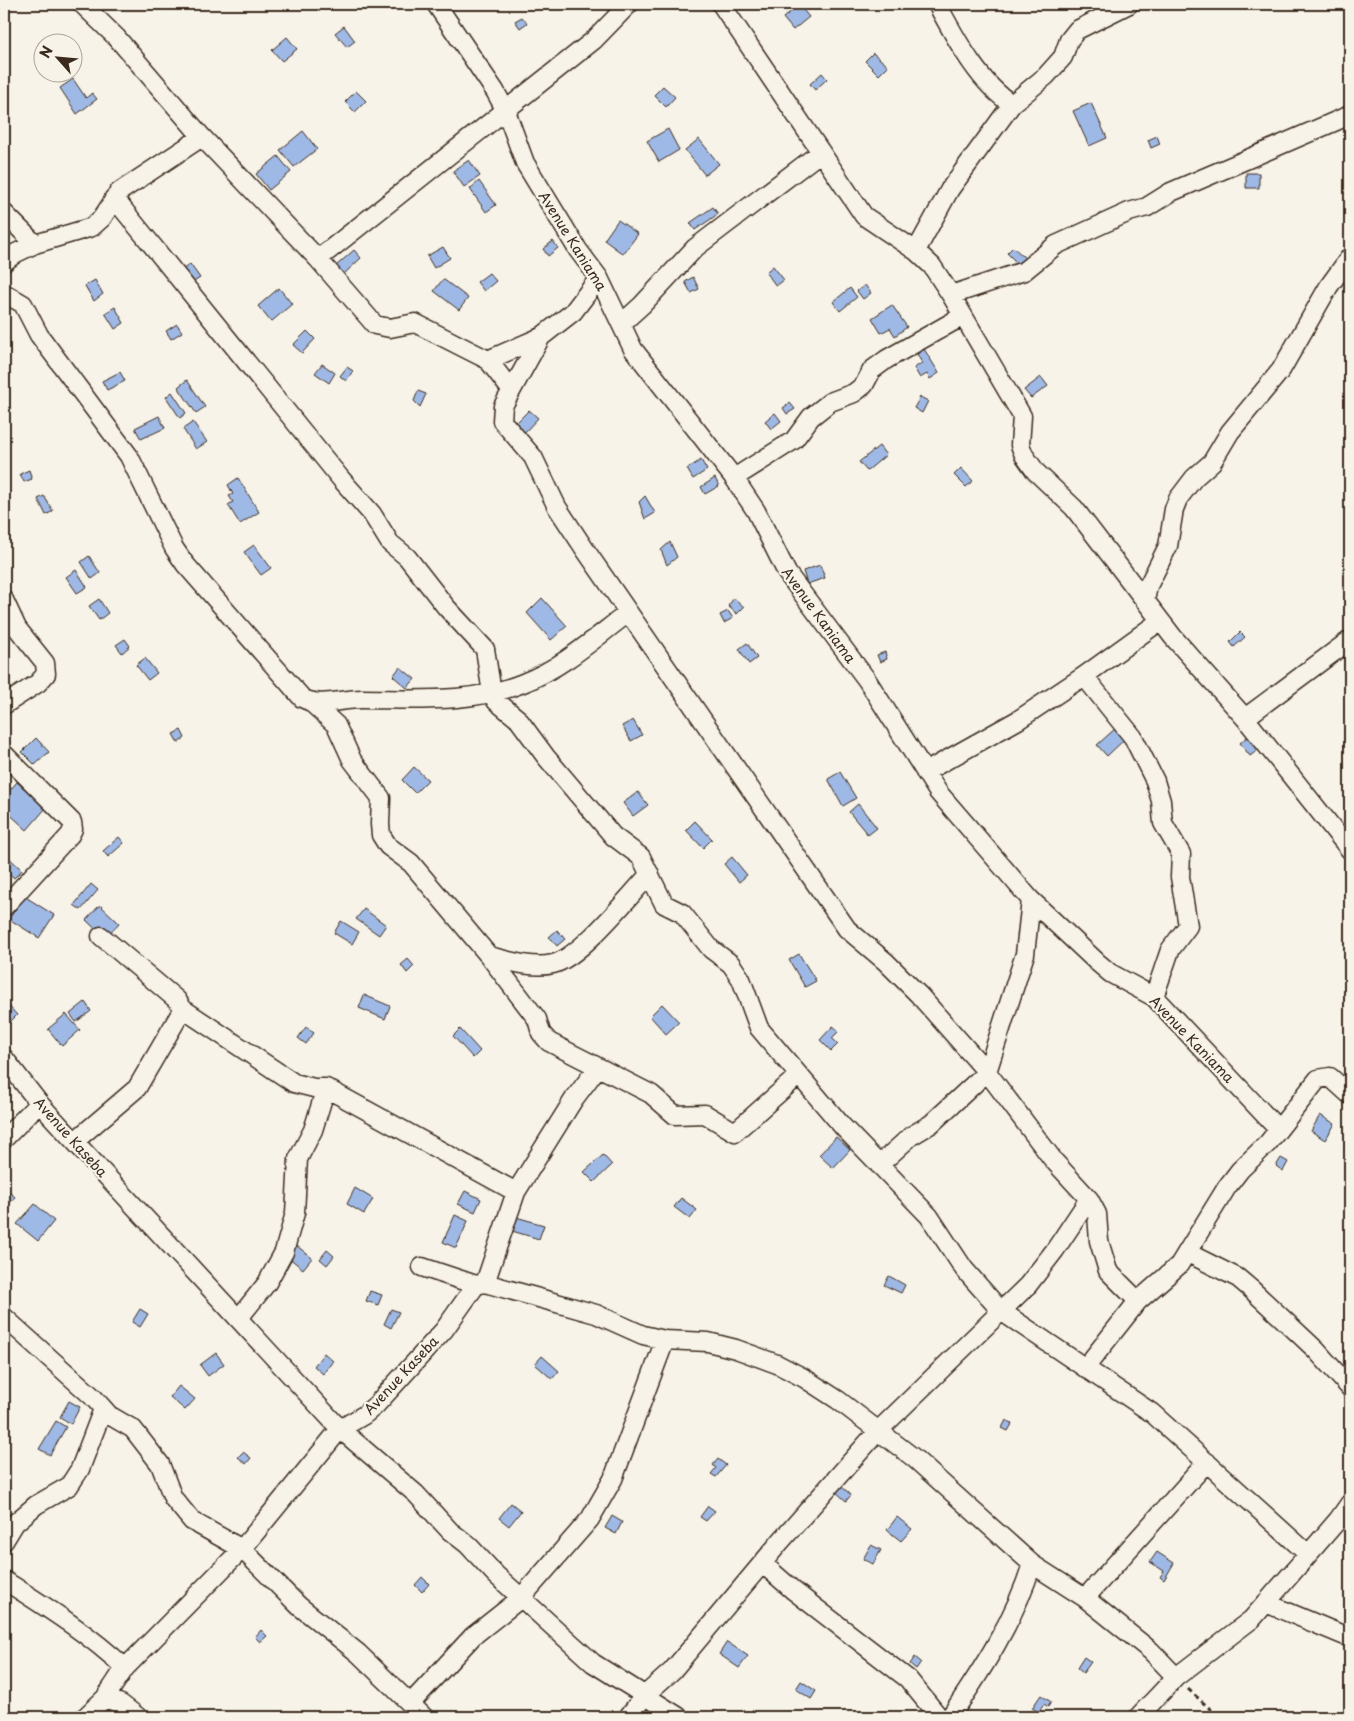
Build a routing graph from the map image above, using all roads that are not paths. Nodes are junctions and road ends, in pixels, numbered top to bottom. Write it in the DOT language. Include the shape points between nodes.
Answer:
graph roads {
  1 [pos="82,4"];
  2 [pos="436,4"];
  3 [pos="630,4"];
  4 [pos="721,4"];
  5 [pos="937,4"];
  6 [pos="1129,4"];
  7 [pos="1012,104"];
  8 [pos="506,111"];
  9 [pos="1350,114"];
  10 [pos="202,137"];
  11 [pos="821,152"];
  12 [pos="114,198"];
  13 [pos="4,213"];
  14 [pos="35,244"];
  15 [pos="916,251"];
  16 [pos="1350,257"];
  17 [pos="318,259"];
  18 [pos="4,262"];
  19 [pos="599,278"];
  20 [pos="4,293"];
  21 [pos="951,294"];
  22 [pos="963,316"];
  23 [pos="621,324"];
  24 [pos="541,337"];
  25 [pos="488,360"];
  26 [pos="511,390"];
  27 [pos="734,478"];
  28 [pos="4,600"];
  29 [pos="1145,601"];
  30 [pos="628,613"];
  31 [pos="1160,621"];
  32 [pos="1350,640"];
  33 [pos="1084,676"];
  34 [pos="492,693"];
  35 [pos="313,704"];
  36 [pos="4,705"];
  37 [pos="1245,718"];
  38 [pos="4,754"];
  39 [pos="926,772"];
  40 [pos="1350,850"];
  41 [pos="650,874"];
  42 [pos="1032,900"];
  43 [pos="4,908"];
  44 [pos="101,936"];
  45 [pos="489,956"];
  46 [pos="1154,997"];
  47 [pos="183,1009"];
  48 [pos="4,1058"];
  49 [pos="598,1066"];
  50 [pos="987,1072"];
  51 [pos="799,1075"];
  52 [pos="326,1088"];
  53 [pos="1350,1095"];
  54 [pos="38,1103"];
  55 [pos="1278,1129"];
  56 [pos="4,1139"];
  57 [pos="75,1141"];
  58 [pos="879,1164"];
  59 [pos="516,1192"];
  60 [pos="1089,1199"];
  61 [pos="1188,1253"];
  62 [pos="422,1267"];
  63 [pos="480,1284"];
  64 [pos="1138,1301"];
  65 [pos="1000,1311"];
  66 [pos="4,1316"];
  67 [pos="239,1318"];
  68 [pos="665,1340"];
  69 [pos="1085,1368"];
  70 [pos="1350,1386"];
  71 [pos="103,1410"];
  72 [pos="340,1429"];
  73 [pos="878,1431"];
  74 [pos="1206,1462"];
  75 [pos="1350,1503"];
  76 [pos="4,1541"];
  77 [pos="242,1548"];
  78 [pos="1308,1554"];
  79 [pos="762,1563"];
  80 [pos="1032,1564"];
  81 [pos="4,1580"];
  82 [pos="520,1598"];
  83 [pos="1085,1598"];
  84 [pos="1266,1603"];
  85 [pos="1350,1638"];
  86 [pos="125,1668"];
  87 [pos="1176,1676"];
  88 [pos="645,1695"];
  89 [pos="106,1698"];
  90 [pos="411,1703"];
  91 [pos="85,1717"];
  92 [pos="138,1717"];
  93 [pos="424,1717"];
  94 [pos="628,1717"];
  95 [pos="679,1717"];
  96 [pos="939,1717"];
  97 [pos="950,1717"];
  98 [pos="1138,1717"];
  1 -- 10 [label="street" via="117,38"];
  2 -- 8 [label="street, Avenue Kaniama"];
  3 -- 8 [label="street" via="594,40"];
  4 -- 11 [label="street"];
  5 -- 7 [label="street" via="980,74 998,95"];
  6 -- 7 [label="street" via="1077,30 1063,57"];
  7 -- 15 [label="street" via="950,189"];
  8 -- 17 [label="street"];
  8 -- 19 [label="street, Avenue Kaniama" via="526,163 578,250"];
  9 -- 21 [label="street" via="1056,245 1024,270"];
  10 -- 12 [label="street"];
  10 -- 17 [label="street"];
  11 -- 15 [label="street" via="864,216"];
  11 -- 23 [label="street" via="695,248"];
  12 -- 14 [label="street" via="102,218 92,227"];
  12 -- 34 [label="street" via="372,514 390,543 407,557 446,607 485,649"];
  13 -- 14 [label="street"];
  14 -- 18 [label="street" via="16,252"];
  15 -- 21 [label="street" via="932,266"];
  16 -- 29 [label="street" via="1328,286 1281,370 1230,432 1212,462 1178,499 1168,546 1148,586"];
  17 -- 25 [label="street" via="375,325 390,328 415,323"];
  19 -- 23 [label="street, Avenue Kaniama"];
  19 -- 24 [label="street" via="573,312"];
  20 -- 35 [label="street" via="23,304 39,335 129,456 185,564 302,698"];
  21 -- 22 [label="street"];
  22 -- 27 [label="street" via="887,359 872,370 864,385 854,393 830,402 811,417 794,440"];
  22 -- 29 [label="street" via="1022,416 1020,445 1024,455 1036,472 1074,508"];
  23 -- 27 [label="street, Avenue Kaniama" via="633,349"];
  24 -- 25 [label="street"];
  24 -- 26 [label="street"];
  25 -- 26 [label="street"];
  26 -- 30 [label="street" via="503,406 502,421 533,457 557,507"];
  27 -- 39 [label="street, Avenue Kaniama" via="756,511 787,573 867,680"];
  28 -- 36 [label="street" via="17,628 45,663 46,674"];
  29 -- 31 [label="street"];
  30 -- 34 [label="street" via="568,658 525,683"];
  30 -- 50 [label="street" via="847,929 886,962"];
  31 -- 33 [label="street"];
  31 -- 37 [label="street"];
  32 -- 37 [label="street"];
  33 -- 39 [label="street" via="1018,720"];
  33 -- 46 [label="street" via="1133,737 1146,759 1162,801 1163,823 1181,854 1180,877 1188,926 1170,950"];
  34 -- 35 [label="street" via="453,699 358,699"];
  34 -- 41 [label="street" via="502,707 518,719 613,836 641,857"];
  35 -- 45 [label="street" via="336,725 352,760 381,798 380,824 388,846 411,863"];
  37 -- 40 [label="street"];
  38 -- 43 [label="street" via="72,822 73,829"];
  39 -- 42 [label="street, Avenue Kaniama" via="938,792"];
  41 -- 45 [label="street" via="572,955 554,964 531,965"];
  41 -- 51 [label="street" via="664,904 682,912 711,949 731,964 741,979 759,1028"];
  42 -- 46 [label="street, Avenue Kaniama" via="1110,973"];
  42 -- 50 [label="street" via="1026,954"];
  44 -- 47 [label="street" via="177,1000"];
  45 -- 49 [label="street" via="538,1019 541,1032 549,1042"];
  46 -- 55 [label="street, Avenue Kaniama"];
  47 -- 52 [label="street" via="294,1083"];
  47 -- 57 [label="street" via="137,1088"];
  48 -- 54 [label="street, Avenue Kaseba"];
  49 -- 51 [label="street" via="651,1094 675,1115 705,1114 735,1132"];
  49 -- 59 [label="street, Avenue Kaseba" via="574,1098"];
  50 -- 58 [label="street" via="931,1124 911,1136"];
  50 -- 60 [label="street" via="1054,1161"];
  51 -- 58 [label="street"];
  52 -- 59 [label="street"];
  52 -- 67 [label="street" via="313,1130 298,1159 295,1213 284,1252 268,1283"];
  53 -- 55 [label="street" via="1330,1077 1318,1079"];
  54 -- 56 [label="street"];
  54 -- 57 [label="street, Avenue Kaseba"];
  55 -- 61 [label="street" via="1227,1187"];
  57 -- 67 [label="street, Avenue Kaseba"];
  58 -- 65 [label="street" via="929,1216 964,1269"];
  59 -- 63 [label="street, Avenue Kaseba"];
  60 -- 64 [label="street" via="1097,1214 1099,1241 1108,1271"];
  60 -- 65 [label="street" via="1028,1285"];
  61 -- 64 [label="street"];
  61 -- 70 [label="street" via="1238,1278"];
  62 -- 63 [label="street"];
  63 -- 68 [label="street" via="596,1314 643,1335"];
  63 -- 72 [label="street, Avenue Kaseba" via="444,1330 376,1405"];
  64 -- 69 [label="street"];
  65 -- 69 [label="street"];
  65 -- 73 [label="street"];
  66 -- 71 [label="street" via="94,1396"];
  67 -- 72 [label="street, Avenue Kaseba"];
  68 -- 73 [label="street" via="708,1342 778,1364 838,1400"];
  68 -- 82 [label="street" via="613,1479 590,1519"];
  69 -- 74 [label="street" via="1152,1413"];
  71 -- 76 [label="street" via="80,1469 69,1486 36,1505 16,1523"];
  71 -- 77 [label="street" via="133,1429 160,1464 173,1498 187,1516"];
  72 -- 77 [label="street"];
  72 -- 82 [label="street" via="416,1494"];
  73 -- 79 [label="street"];
  73 -- 80 [label="street" via="914,1458"];
  74 -- 78 [label="street"];
  74 -- 83 [label="street"];
  75 -- 78 [label="street"];
  77 -- 86 [label="street"];
  77 -- 90 [label="street" via="299,1606 358,1653"];
  78 -- 84 [label="street"];
  79 -- 88 [label="street" via="672,1671"];
  79 -- 96 [label="street" via="908,1679"];
  80 -- 83 [label="street"];
  80 -- 97 [label="street" via="991,1655"];
  81 -- 86 [label="street" via="84,1633"];
  82 -- 88 [label="street" via="593,1663"];
  82 -- 90 [label="street" via="473,1636"];
  83 -- 87 [label="street" via="1151,1651"];
  84 -- 85 [label="street"];
  84 -- 87 [label="street" via="1234,1635"];
  86 -- 89 [label="street"];
  87 -- 98 [label="street"];
  88 -- 94 [label="street"];
  88 -- 95 [label="street"];
  89 -- 91 [label="street"];
  89 -- 92 [label="street"];
  90 -- 93 [label="street"];
}
